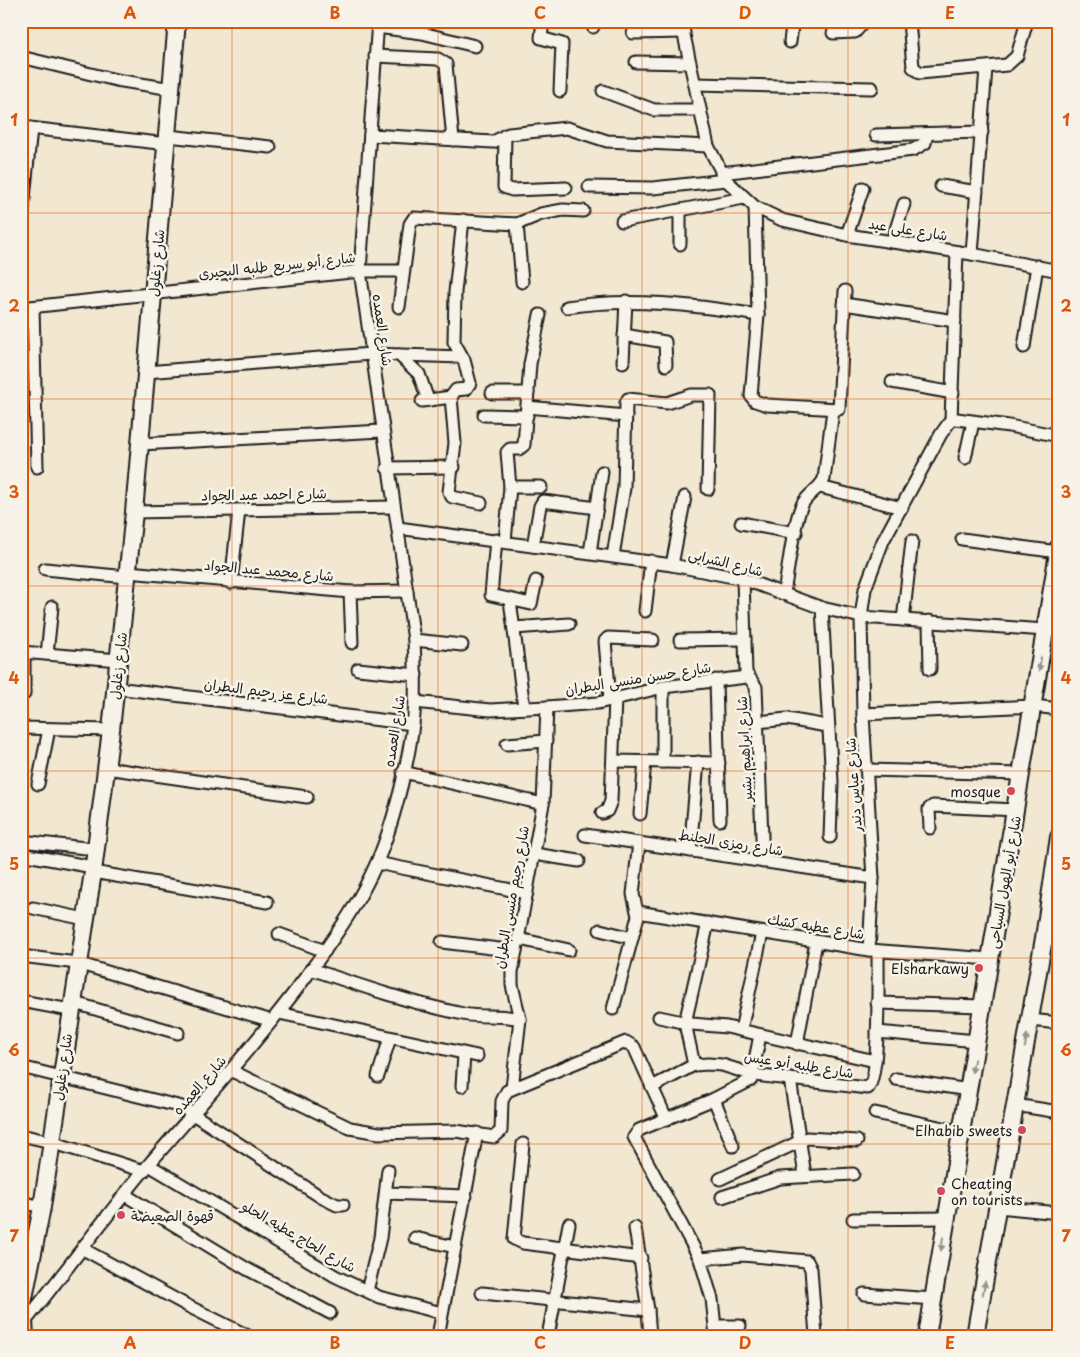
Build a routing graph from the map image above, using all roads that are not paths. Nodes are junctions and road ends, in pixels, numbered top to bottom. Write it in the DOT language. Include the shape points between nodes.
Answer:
graph roads {
  1 [pos="177,21"];
  2 [pos="543,21"];
  3 [pos="788,21"];
  4 [pos="865,21"];
  5 [pos="909,21"];
  6 [pos="1027,21"];
  7 [pos="378,24"];
  8 [pos="682,27"];
  9 [pos="633,33"];
  10 [pos="833,33"];
  11 [pos="790,42"];
  12 [pos="475,46"];
  13 [pos="375,56"];
  14 [pos="21,57"];
  15 [pos="636,62"];
  16 [pos="690,63"];
  17 [pos="986,68"];
  18 [pos="695,84"];
  19 [pos="872,88"];
  20 [pos="172,89"];
  21 [pos="604,90"];
  22 [pos="560,91"];
  23 [pos="700,110"];
  24 [pos="26,127"];
  25 [pos="982,132"];
  26 [pos="927,134"];
  27 [pos="370,135"];
  28 [pos="505,135"];
  29 [pos="876,135"];
  30 [pos="167,140"];
  31 [pos="453,140"];
  32 [pos="708,146"];
  33 [pos="270,147"];
  34 [pos="724,176"];
  35 [pos="941,186"];
  36 [pos="589,187"];
  37 [pos="566,188"];
  38 [pos="863,188"];
  39 [pos="977,192"];
  40 [pos="744,198"];
  41 [pos="904,204"];
  42 [pos="756,207"];
  43 [pos="680,210"];
  44 [pos="582,211"];
  45 [pos="22,219"];
  46 [pos="463,220"];
  47 [pos="622,221"];
  48 [pos="517,224"];
  49 [pos="847,236"];
  50 [pos="892,242"];
  51 [pos="680,244"];
  52 [pos="957,252"];
  53 [pos="972,254"];
  54 [pos="1037,266"];
  55 [pos="360,271"];
  56 [pos="404,271"];
  57 [pos="1059,272"];
  58 [pos="522,282"];
  59 [pos="845,291"];
  60 [pos="153,292"];
  61 [pos="626,302"];
  62 [pos="844,304"];
  63 [pos="399,306"];
  64 [pos="567,307"];
  65 [pos="27,308"];
  66 [pos="758,314"];
  67 [pos="540,315"];
  68 [pos="954,321"];
  69 [pos="624,335"];
  70 [pos="1024,347"];
  71 [pos="371,354"];
  72 [pos="399,355"];
  73 [pos="462,356"];
  74 [pos="623,362"];
  75 [pos="666,365"];
  76 [pos="146,372"];
  77 [pos="892,382"];
  78 [pos="492,393"];
  79 [pos="528,393"];
  80 [pos="953,393"];
  81 [pos="451,401"];
  82 [pos="837,407"];
  83 [pos="527,411"];
  84 [pos="484,415"];
  85 [pos="626,416"];
  86 [pos="951,420"];
  87 [pos="973,422"];
  88 [pos="382,431"];
  89 [pos="1059,436"];
  90 [pos="140,444"];
  91 [pos="965,458"];
  92 [pos="454,466"];
  93 [pos="37,467"];
  94 [pos="388,468"];
  95 [pos="602,472"];
  96 [pos="541,487"];
  97 [pos="820,487"];
  98 [pos="510,488"];
  99 [pos="708,489"];
  100 [pos="685,497"];
  101 [pos="481,503"];
  102 [pos="394,507"];
  103 [pos="597,508"];
  104 [pos="902,508"];
  105 [pos="239,510"];
  106 [pos="134,512"];
  107 [pos="741,523"];
  108 [pos="398,528"];
  109 [pos="796,532"];
  110 [pos="962,539"];
  111 [pos="501,541"];
  112 [pos="912,541"];
  113 [pos="533,546"];
  114 [pos="1058,549"];
  115 [pos="590,553"];
  116 [pos="613,556"];
  117 [pos="651,561"];
  118 [pos="672,565"];
  119 [pos="45,569"];
  120 [pos="128,575"];
  121 [pos="743,579"];
  122 [pos="536,581"];
  123 [pos="231,583"];
  124 [pos="407,590"];
  125 [pos="350,592"];
  126 [pos="784,594"];
  127 [pos="510,600"];
  128 [pos="52,607"];
  129 [pos="822,608"];
  130 [pos="645,610"];
  131 [pos="860,617"];
  132 [pos="903,620"];
  133 [pos="929,621"];
  134 [pos="570,624"];
  135 [pos="514,628"];
  136 [pos="1052,630"];
  137 [pos="414,640"];
  138 [pos="653,640"];
  139 [pos="680,640"];
  140 [pos="745,640"];
  141 [pos="352,643"];
  142 [pos="462,645"];
  143 [pos="23,652"];
  144 [pos="47,654"];
  145 [pos="119,660"];
  146 [pos="358,669"];
  147 [pos="930,669"];
  148 [pos="416,675"];
  149 [pos="747,677"];
  150 [pos="716,680"];
  151 [pos="662,687"];
  152 [pos="116,688"];
  153 [pos="24,694"];
  154 [pos="613,698"];
  155 [pos="415,702"];
  156 [pos="1034,706"];
  157 [pos="548,707"];
  158 [pos="524,708"];
  159 [pos="1059,709"];
  160 [pos="863,714"];
  161 [pos="757,722"];
  162 [pos="413,724"];
  163 [pos="827,726"];
  164 [pos="21,728"];
  165 [pos="49,729"];
  166 [pos="111,730"];
  167 [pos="546,741"];
  168 [pos="507,744"];
  169 [pos="614,761"];
  170 [pos="645,762"];
  171 [pos="663,762"];
  172 [pos="698,762"];
  173 [pos="719,763"];
  174 [pos="106,768"];
  175 [pos="867,770"];
  176 [pos="403,772"];
  177 [pos="1022,774"];
  178 [pos="38,784"];
  179 [pos="306,797"];
  180 [pos="543,804"];
  181 [pos="1016,810"];
  182 [pos="602,813"];
  183 [pos="640,814"];
  184 [pos="720,820"];
  185 [pos="930,828"];
  186 [pos="585,835"];
  187 [pos="830,837"];
  188 [pos="1059,839"];
  189 [pos="21,841"];
  190 [pos="640,843"];
  191 [pos="95,849"];
  192 [pos="690,851"];
  193 [pos="21,854"];
  194 [pos="534,854"];
  195 [pos="579,861"];
  196 [pos="763,862"];
  197 [pos="376,863"];
  198 [pos="93,869"];
  199 [pos="873,878"];
  200 [pos="527,893"];
  201 [pos="267,902"];
  202 [pos="33,908"];
  203 [pos="638,912"];
  204 [pos="85,919"];
  205 [pos="708,923"];
  206 [pos="600,930"];
  207 [pos="762,933"];
  208 [pos="279,934"];
  209 [pos="632,938"];
  210 [pos="1051,938"];
  211 [pos="519,939"];
  212 [pos="442,942"];
  213 [pos="816,942"];
  214 [pos="325,950"];
  215 [pos="569,950"];
  216 [pos="873,950"];
  217 [pos="516,951"];
  218 [pos="21,956"];
  219 [pos="990,959"];
  220 [pos="77,963"];
  221 [pos="311,969"];
  222 [pos="21,1002"];
  223 [pos="877,1003"];
  224 [pos="71,1006"];
  225 [pos="983,1006"];
  226 [pos="613,1009"];
  227 [pos="275,1017"];
  228 [pos="659,1017"];
  229 [pos="520,1019"];
  230 [pos="1030,1020"];
  231 [pos="685,1022"];
  232 [pos="1059,1023"];
  233 [pos="741,1030"];
  234 [pos="877,1032"];
  235 [pos="178,1033"];
  236 [pos="760,1035"];
  237 [pos="390,1038"];
  238 [pos="977,1041"];
  239 [pos="797,1044"];
  240 [pos="464,1054"];
  241 [pos="477,1056"];
  242 [pos="874,1061"];
  243 [pos="694,1065"];
  244 [pos="21,1067"];
  245 [pos="232,1071"];
  246 [pos="754,1075"];
  247 [pos="61,1076"];
  248 [pos="378,1076"];
  249 [pos="790,1079"];
  250 [pos="896,1079"];
  251 [pos="462,1086"];
  252 [pos="652,1087"];
  253 [pos="512,1088"];
  254 [pos="969,1090"];
  255 [pos="714,1099"];
  256 [pos="1015,1105"];
  257 [pos="1059,1112"];
  258 [pos="194,1113"];
  259 [pos="875,1113"];
  260 [pos="667,1120"];
  261 [pos="962,1132"];
  262 [pos="477,1133"];
  263 [pos="21,1136"];
  264 [pos="799,1141"];
  265 [pos="857,1141"];
  266 [pos="51,1142"];
  267 [pos="523,1144"];
  268 [pos="733,1146"];
  269 [pos="147,1168"];
  270 [pos="388,1170"];
  271 [pos="853,1174"];
  272 [pos="805,1175"];
  273 [pos="720,1179"];
  274 [pos="386,1193"];
  275 [pos="125,1195"];
  276 [pos="466,1196"];
  277 [pos="722,1197"];
  278 [pos="21,1202"];
  279 [pos="343,1205"];
  280 [pos="42,1207"];
  281 [pos="998,1207"];
  282 [pos="1059,1214"];
  283 [pos="946,1218"];
  284 [pos="853,1219"];
  285 [pos="569,1224"];
  286 [pos="635,1228"];
  287 [pos="415,1238"];
  288 [pos="455,1247"];
  289 [pos="565,1249"];
  290 [pos="84,1250"];
  291 [pos="641,1258"];
  292 [pos="700,1259"];
  293 [pos="26,1272"];
  294 [pos="367,1292"];
  295 [pos="482,1293"];
  296 [pos="864,1294"];
  297 [pos="933,1299"];
  298 [pos="555,1302"];
  299 [pos="648,1310"];
  300 [pos="330,1313"];
  301 [pos="442,1313"];
  302 [pos="23,1320"];
  303 [pos="740,1326"];
  304 [pos="716,1331"];
  305 [pos="248,1336"];
  306 [pos="438,1336"];
  307 [pos="548,1336"];
  308 [pos="650,1336"];
  309 [pos="816,1336"];
  310 [pos="927,1336"];
  311 [pos="975,1336"];
  1 -- 20 [label="main road, شارع زغلول"];
  2 -- 22 [label="street" via="541,38 562,44"];
  3 -- 11 [label="street" via="792,26"];
  4 -- 10 [label="street" via="855,32"];
  5 -- 17 [label="street" via="913,66 917,72"];
  6 -- 17 [label="street" via="1017,56 1007,65"];
  7 -- 12 [label="street"];
  7 -- 13 [label="street, شارع العمده"];
  8 -- 9 [label="street"];
  8 -- 16 [label="street, شارع على عيد"];
  13 -- 27 [label="street, شارع العمده"];
  13 -- 31 [label="street" via="438,59 446,64"];
  14 -- 20 [label="street" via="116,80"];
  15 -- 16 [label="street"];
  16 -- 18 [label="street, شارع على عيد"];
  17 -- 25 [label="street"];
  18 -- 19 [label="street"];
  18 -- 23 [label="street, شارع على عيد"];
  20 -- 30 [label="main road, شارع زغلول"];
  21 -- 23 [label="street" via="654,110"];
  23 -- 32 [label="street, شارع على عيد"];
  24 -- 30 [label="street"];
  24 -- 45 [label="street"];
  25 -- 26 [label="street"];
  25 -- 39 [label="street"];
  26 -- 29 [label="street"];
  26 -- 34 [label="street" via="925,143 913,150"];
  27 -- 31 [label="street"];
  27 -- 55 [label="street, شارع العمده"];
  28 -- 31 [label="street" via="493,142"];
  28 -- 32 [label="street" via="567,128 606,141"];
  28 -- 37 [label="street" via="504,187 512,190"];
  30 -- 33 [label="street"];
  30 -- 60 [label="main road, شارع زغلول"];
  32 -- 34 [label="street, شارع على عيد"];
  34 -- 36 [label="street" via="653,188"];
  34 -- 40 [label="street, شارع على عيد"];
  35 -- 39 [label="street"];
  38 -- 49 [label="street"];
  39 -- 53 [label="street"];
  40 -- 42 [label="street, شارع على عيد"];
  40 -- 43 [label="street"];
  41 -- 50 [label="street"];
  42 -- 49 [label="street, شارع على عيد" via="782,220"];
  42 -- 66 [label="street"];
  43 -- 47 [label="street"];
  43 -- 51 [label="street"];
  44 -- 48 [label="street" via="541,214"];
  46 -- 48 [label="street"];
  46 -- 56 [label="street" via="414,218 410,224"];
  46 -- 73 [label="street" via="455,292 454,342"];
  48 -- 58 [label="street"];
  49 -- 50 [label="street, شارع على عيد"];
  50 -- 52 [label="street, شارع على عيد"];
  52 -- 53 [label="street, شارع على عيد"];
  52 -- 68 [label="street"];
  53 -- 54 [label="street, شارع على عيد"];
  54 -- 57 [label="street, شارع على عيد"];
  54 -- 70 [label="street"];
  55 -- 56 [label="street, شارع أبو سريع طلبه البحيرى"];
  55 -- 60 [label="street, شارع أبو سريع طلبه البحيرى"];
  55 -- 71 [label="street, شارع العمده"];
  56 -- 63 [label="street"];
  59 -- 62 [label="street"];
  60 -- 65 [label="street, شارع أبو سريع طلبه البحيرى"];
  60 -- 76 [label="main road, شارع زغلول"];
  61 -- 64 [label="street"];
  61 -- 66 [label="street"];
  61 -- 69 [label="street"];
  62 -- 68 [label="street"];
  62 -- 82 [label="street"];
  65 -- 93 [label="street"];
  66 -- 82 [label="street" via="751,396 754,401 767,405"];
  67 -- 79 [label="street"];
  68 -- 80 [label="street"];
  69 -- 74 [label="street"];
  69 -- 75 [label="street" via="665,342"];
  71 -- 72 [label="street"];
  71 -- 76 [label="street"];
  71 -- 88 [label="street, شارع العمده"];
  72 -- 73 [label="street"];
  72 -- 81 [label="street" via="419,374 425,401"];
  73 -- 81 [label="street" via="470,386 456,390"];
  76 -- 90 [label="main road, شارع زغلول"];
  77 -- 80 [label="street"];
  78 -- 79 [label="street"];
  79 -- 83 [label="street"];
  80 -- 86 [label="street"];
  81 -- 92 [label="street"];
  82 -- 97 [label="street"];
  83 -- 84 [label="street"];
  83 -- 85 [label="street"];
  83 -- 98 [label="street" via="524,445 507,452"];
  85 -- 99 [label="street" via="626,403 631,398 667,403 691,396 710,396"];
  85 -- 116 [label="street" via="624,488"];
  86 -- 87 [label="street"];
  86 -- 104 [label="street, شارع عباس دندر"];
  87 -- 89 [label="street"];
  87 -- 91 [label="street"];
  88 -- 90 [label="street"];
  88 -- 94 [label="street, شارع العمده"];
  90 -- 106 [label="main road, شارع زغلول"];
  92 -- 94 [label="street"];
  92 -- 101 [label="street" via="450,495"];
  94 -- 102 [label="street, شارع العمده"];
  95 -- 103 [label="street"];
  96 -- 98 [label="street"];
  97 -- 104 [label="street"];
  97 -- 109 [label="street" via="803,503"];
  98 -- 111 [label="street"];
  100 -- 118 [label="street"];
  102 -- 105 [label="street, شارع احمد عبد الجواد"];
  102 -- 108 [label="street, شارع العمده"];
  103 -- 113 [label="street" via="543,501"];
  103 -- 115 [label="street"];
  104 -- 131 [label="street, شارع عباس دندر" via="883,541 865,589"];
  105 -- 106 [label="street, شارع احمد عبد الجواد"];
  105 -- 123 [label="street"];
  106 -- 120 [label="main road, شارع زغلول"];
  107 -- 109 [label="street"];
  108 -- 111 [label="street, شارع الشرابى"];
  108 -- 124 [label="street, شارع العمده"];
  109 -- 126 [label="street"];
  110 -- 114 [label="street"];
  111 -- 113 [label="street, شارع الشرابى"];
  111 -- 127 [label="street" via="490,593"];
  112 -- 132 [label="street"];
  113 -- 115 [label="street, شارع الشرابى"];
  114 -- 136 [label="main road, شارع أبو الهول السياحى"];
  115 -- 116 [label="street, شارع الشرابى"];
  116 -- 117 [label="street, شارع الشرابى"];
  117 -- 118 [label="street, شارع الشرابى"];
  117 -- 130 [label="street"];
  118 -- 121 [label="street, شارع الشرابى"];
  119 -- 120 [label="street, شارع محمد عبد الجواد"];
  120 -- 123 [label="street, شارع محمد عبد الجواد"];
  120 -- 145 [label="main road, شارع زغلول"];
  121 -- 126 [label="street, شارع الشرابى"];
  121 -- 140 [label="street, شارع ابراهيم بشير"];
  122 -- 127 [label="street" via="531,604"];
  123 -- 125 [label="street, شارع محمد عبد الجواد"];
  124 -- 125 [label="street, شارع محمد عبد الجواد"];
  124 -- 137 [label="street, شارع العمده"];
  125 -- 141 [label="street"];
  126 -- 129 [label="street, شارع الشرابى"];
  127 -- 135 [label="street"];
  128 -- 144 [label="street"];
  129 -- 131 [label="street, شارع الشرابى"];
  129 -- 163 [label="street"];
  131 -- 132 [label="street, شارع الشرابى"];
  131 -- 160 [label="street, شارع عباس دندر"];
  132 -- 133 [label="street, شارع الشرابى"];
  133 -- 136 [label="street, شارع الشرابى"];
  133 -- 147 [label="street"];
  134 -- 135 [label="street"];
  135 -- 158 [label="street"];
  136 -- 156 [label="main road, شارع أبو الهول السياحى, one-way"];
  137 -- 142 [label="street"];
  137 -- 148 [label="street, شارع العمده"];
  138 -- 154 [label="street" via="606,639"];
  139 -- 140 [label="street"];
  140 -- 149 [label="street, شارع ابراهيم بشير"];
  143 -- 144 [label="street"];
  143 -- 153 [label="street"];
  144 -- 145 [label="street"];
  145 -- 152 [label="main road, شارع زغلول"];
  146 -- 148 [label="street"];
  148 -- 155 [label="street, شارع العمده"];
  149 -- 150 [label="street, شارع حسن منسى البطران"];
  149 -- 161 [label="street, شارع ابراهيم بشير" via="756,688"];
  150 -- 151 [label="street, شارع حسن منسى البطران"];
  150 -- 173 [label="street"];
  151 -- 154 [label="street, شارع حسن منسى البطران"];
  151 -- 171 [label="street"];
  152 -- 162 [label="street, شارع عز رحيم البطران"];
  152 -- 166 [label="main road, شارع زغلول"];
  154 -- 157 [label="street, شارع حسن منسى البطران" via="598,703"];
  154 -- 169 [label="street"];
  155 -- 158 [label="street, شارع حسن منسى البطران" via="461,708"];
  155 -- 162 [label="street, شارع العمده"];
  156 -- 159 [label="street"];
  156 -- 160 [label="street"];
  156 -- 177 [label="main road, شارع أبو الهول السياحى"];
  157 -- 158 [label="street, شارع حسن منسى البطران"];
  157 -- 167 [label="street, شارع رحيم منسى البطران"];
  160 -- 175 [label="street, شارع عباس دندر"];
  161 -- 163 [label="street" via="787,719"];
  161 -- 196 [label="street, شارع ابراهيم بشير"];
  162 -- 176 [label="street, شارع العمده"];
  163 -- 187 [label="street" via="832,782"];
  164 -- 165 [label="street"];
  165 -- 166 [label="street"];
  165 -- 178 [label="street"];
  166 -- 174 [label="main road, شارع زغلول"];
  167 -- 168 [label="street"];
  167 -- 180 [label="street, شارع رحيم منسى البطران"];
  169 -- 170 [label="street"];
  169 -- 182 [label="street" via="611,800 607,811"];
  170 -- 171 [label="street"];
  170 -- 183 [label="street"];
  171 -- 172 [label="street"];
  172 -- 173 [label="street"];
  172 -- 192 [label="street"];
  173 -- 184 [label="street"];
  174 -- 179 [label="street"];
  174 -- 191 [label="main road, شارع زغلول"];
  175 -- 177 [label="street"];
  175 -- 199 [label="street, شارع عباس دندر"];
  176 -- 180 [label="street"];
  176 -- 197 [label="street, شارع العمده" via="390,828"];
  177 -- 181 [label="main road, شارع أبو الهول السياحى"];
  180 -- 194 [label="street, شارع رحيم منسى البطران"];
  181 -- 185 [label="street" via="933,806 929,809"];
  181 -- 219 [label="main road, شارع أبو الهول السياحى"];
  186 -- 190 [label="street, شارع رمزى الجلنط"];
  188 -- 210 [label="main road"];
  189 -- 191 [label="street"];
  190 -- 192 [label="street, شارع رمزى الجلنط"];
  190 -- 203 [label="street" via="633,894"];
  191 -- 198 [label="main road, شارع زغلول"];
  192 -- 196 [label="street, شارع رمزى الجلنط"];
  193 -- 198 [label="street"];
  194 -- 195 [label="street"];
  194 -- 200 [label="street, شارع رحيم منسى البطران"];
  196 -- 199 [label="street, شارع رمزى الجلنط"];
  197 -- 200 [label="street"];
  197 -- 214 [label="street, شارع العمده" via="360,897"];
  198 -- 201 [label="street"];
  198 -- 204 [label="main road, شارع زغلول"];
  199 -- 216 [label="street, شارع عباس دندر"];
  200 -- 211 [label="street, شارع رحيم منسى البطران"];
  202 -- 204 [label="street"];
  203 -- 205 [label="street, شارع عطيه كشك"];
  203 -- 209 [label="street"];
  204 -- 220 [label="main road, شارع زغلول"];
  205 -- 207 [label="street, شارع عطيه كشك"];
  205 -- 231 [label="street"];
  206 -- 209 [label="street"];
  207 -- 213 [label="street, شارع عطيه كشك"];
  207 -- 233 [label="street"];
  208 -- 214 [label="street"];
  209 -- 226 [label="street"];
  210 -- 230 [label="main road"];
  211 -- 215 [label="street"];
  211 -- 217 [label="street, شارع رحيم منسى البطران"];
  212 -- 217 [label="street"];
  213 -- 216 [label="street, شارع عطيه كشك"];
  213 -- 239 [label="street"];
  214 -- 221 [label="street, شارع العمده"];
  216 -- 219 [label="street, شارع عطيه كشك"];
  216 -- 223 [label="street, شارع طلبه أبو عيس"];
  217 -- 229 [label="street, شارع رحيم منسى البطران" via="512,985"];
  218 -- 220 [label="street"];
  219 -- 225 [label="main road, شارع أبو الهول السياحى"];
  220 -- 224 [label="main road, شارع زغلول"];
  220 -- 227 [label="street"];
  221 -- 227 [label="street, شارع العمده"];
  221 -- 229 [label="street" via="392,996 463,1014"];
  222 -- 224 [label="street"];
  223 -- 225 [label="street"];
  223 -- 234 [label="street, شارع طلبه أبو عيس"];
  224 -- 235 [label="street"];
  224 -- 247 [label="main road, شارع زغلول"];
  225 -- 238 [label="main road, شارع أبو الهول السياحى"];
  227 -- 237 [label="street"];
  227 -- 245 [label="street, شارع العمده"];
  228 -- 231 [label="street"];
  229 -- 253 [label="street, شارع رحيم منسى البطران"];
  230 -- 232 [label="street"];
  256 -- 230 [label="main road, one-way"];
  231 -- 233 [label="street"];
  231 -- 243 [label="street"];
  233 -- 236 [label="street"];
  234 -- 238 [label="street"];
  234 -- 242 [label="street, شارع طلبه أبو عيس"];
  236 -- 239 [label="street"];
  236 -- 246 [label="street"];
  237 -- 240 [label="street"];
  237 -- 248 [label="street"];
  238 -- 254 [label="main road, شارع أبو الهول السياحى, one-way"];
  239 -- 242 [label="street"];
  240 -- 241 [label="street"];
  240 -- 251 [label="street"];
  242 -- 249 [label="street, شارع طلبه أبو عيس" via="868,1088"];
  243 -- 246 [label="street, شارع طلبه أبو عيس" via="715,1064"];
  243 -- 252 [label="street, شارع طلبه أبو عيس"];
  244 -- 247 [label="street"];
  245 -- 258 [label="street, شارع العمده"];
  245 -- 262 [label="street" via="350,1128 379,1133 436,1130"];
  246 -- 249 [label="street, شارع طلبه أبو عيس"];
  246 -- 255 [label="street" via="744,1085"];
  247 -- 258 [label="street" via="170,1103"];
  247 -- 266 [label="main road, شارع زغلول"];
  249 -- 264 [label="street"];
  250 -- 254 [label="street"];
  252 -- 253 [label="street" via="634,1047 626,1042"];
  252 -- 260 [label="street"];
  253 -- 262 [label="street, شارع رحيم منسى البطران" via="503,1095 502,1131 494,1136"];
  254 -- 261 [label="main road, شارع أبو الهول السياحى"];
  255 -- 260 [label="street"];
  255 -- 268 [label="street"];
  256 -- 257 [label="street"];
  256 -- 281 [label="main road"];
  258 -- 269 [label="street, شارع العمده"];
  258 -- 279 [label="street" via="321,1197"];
  259 -- 261 [label="street"];
  260 -- 292 [label="street" via="639,1130 634,1134 634,1140"];
  261 -- 283 [label="main road, شارع أبو الهول السياحى"];
  262 -- 276 [label="street"];
  263 -- 266 [label="street, شارع الحاج عطيه الحلو"];
  264 -- 265 [label="street" via="807,1138"];
  264 -- 272 [label="street"];
  264 -- 273 [label="street"];
  266 -- 269 [label="street, شارع الحاج عطيه الحلو"];
  266 -- 280 [label="main road, شارع زغلول"];
  267 -- 289 [label="street" via="513,1234 518,1243"];
  269 -- 275 [label="street, شارع العمده"];
  269 -- 294 [label="street, شارع الحاج عطيه الحلو"];
  270 -- 274 [label="street"];
  271 -- 272 [label="street"];
  272 -- 277 [label="street" via="780,1178"];
  274 -- 276 [label="street"];
  274 -- 294 [label="street" via="380,1238"];
  275 -- 290 [label="street, شارع العمده"];
  275 -- 300 [label="street" via="247,1269"];
  276 -- 288 [label="street"];
  278 -- 280 [label="street"];
  280 -- 293 [label="main road, شارع زغلول"];
  281 -- 282 [label="street"];
  311 -- 281 [label="main road, one-way"];
  283 -- 284 [label="street"];
  283 -- 297 [label="main road, شارع أبو الهول السياحى, one-way"];
  285 -- 289 [label="street"];
  286 -- 291 [label="street"];
  287 -- 288 [label="street"];
  288 -- 301 [label="street"];
  289 -- 291 [label="street"];
  289 -- 298 [label="street"];
  290 -- 302 [label="street, شارع العمده"];
  290 -- 305 [label="street"];
  291 -- 299 [label="street"];
  292 -- 304 [label="street" via="710,1292"];
  292 -- 309 [label="street" via="743,1255 807,1261 811,1269"];
  293 -- 302 [label="main road, شارع زغلول"];
  294 -- 301 [label="street, شارع الحاج عطيه الحلو"];
  295 -- 298 [label="street"];
  296 -- 297 [label="street"];
  297 -- 310 [label="main road, شارع أبو الهول السياحى"];
  298 -- 299 [label="street"];
  298 -- 307 [label="street"];
  299 -- 308 [label="street"];
  301 -- 306 [label="street"];
  303 -- 304 [label="street"];
}
